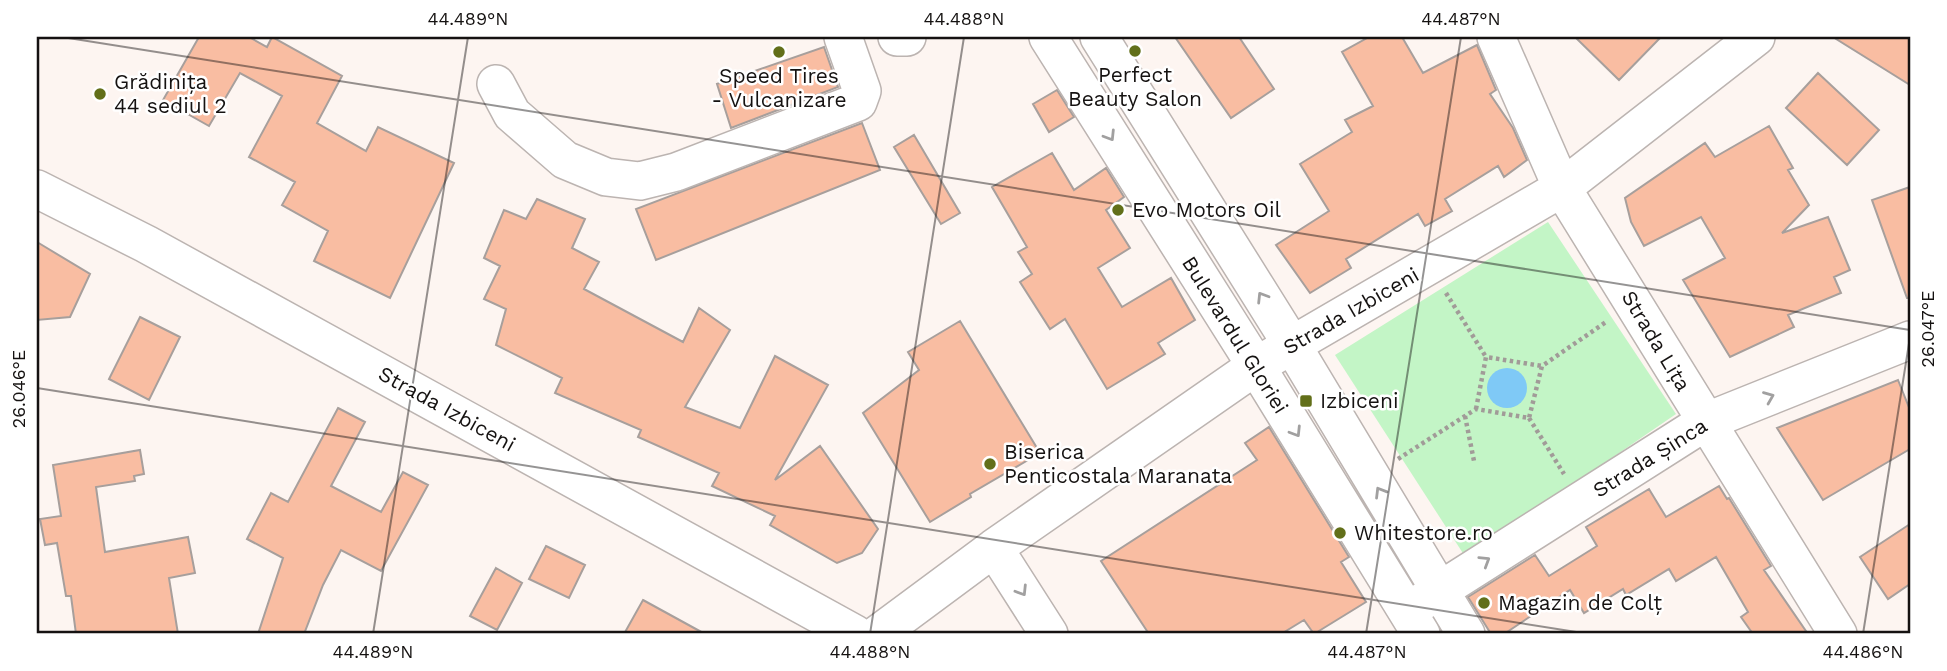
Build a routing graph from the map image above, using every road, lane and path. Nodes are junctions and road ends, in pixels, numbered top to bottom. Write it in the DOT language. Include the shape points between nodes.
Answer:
graph roads {
  1 [pos="843,37"];
  2 [pos="897,37"];
  3 [pos="906,37"];
  4 [pos="1048,37"];
  5 [pos="1099,37"];
  6 [pos="1496,37"];
  7 [pos="1756,37"];
  8 [pos="496,84"];
  9 [pos="1562,188"];
  10 [pos="37,189"];
  11 [pos="1429,266"];
  12 [pos="1633,303"];
  13 [pos="1910,341"];
  14 [pos="1292,345"];
  15 [pos="1486,357"];
  16 [pos="1256,366"];
  17 [pos="1542,366"];
  18 [pos="1476,409"];
  19 [pos="1465,416"];
  20 [pos="1529,418"];
  21 [pos="1706,422"];
  22 [pos="1474,461"];
  23 [pos="1371,477"];
  24 [pos="1581,501"];
  25 [pos="994,548"];
  26 [pos="1438,591"];
  27 [pos="1414,623"];
  28 [pos="855,634"];
  29 [pos="878,634"];
  30 [pos="1049,634"];
  31 [pos="1466,634"];
  32 [pos="1838,634"];
  1 -- 8 [label="street" via="862,91 858,102 676,172 640,181 607,177 565,160 512,114"];
  2 -- 3 [label="street"];
  4 -- 16 [label="street, Bulevardul Gloriei, one-way"];
  14 -- 5 [label="street, Bulevardul Gloriei, one-way"];
  6 -- 9 [label="street, Strada Lița"];
  7 -- 9 [label="street, Strada Izbiceni"];
  9 -- 11 [label="street, Strada Izbiceni"];
  9 -- 12 [label="street, Strada Lița"];
  10 -- 28 [label="street, Strada Izbiceni" via="146,244"];
  11 -- 14 [label="street, Strada Izbiceni"];
  11 -- 15 [label="path"];
  12 -- 17 [label="path"];
  12 -- 21 [label="street, Strada Lița"];
  21 -- 13 [label="street, Strada Șinca, one-way"];
  14 -- 16 [label="street, Strada Izbiceni"];
  14 -- 23 [label="street, Bulevardul Gloriei"];
  15 -- 17 [label="path"];
  15 -- 18 [label="path"];
  16 -- 25 [label="street, Strada Izbiceni"];
  16 -- 27 [label="street, Bulevardul Gloriei, one-way"];
  17 -- 20 [label="path"];
  18 -- 19 [label="path"];
  18 -- 20 [label="path"];
  19 -- 22 [label="path"];
  19 -- 23 [label="path"];
  20 -- 24 [label="path"];
  21 -- 24 [label="street, Strada Șinca"];
  21 -- 32 [label="street, Strada Lița"];
  26 -- 23 [label="street, Bulevardul Gloriei, one-way"];
  26 -- 24 [label="street, Strada Șinca, one-way"];
  25 -- 29 [label="street, Strada Izbiceni"];
  25 -- 30 [label="street, one-way"];
  26 -- 27 [label="street, Strada Șinca"];
  26 -- 31 [label="street, Bulevardul Gloriei"];
}
